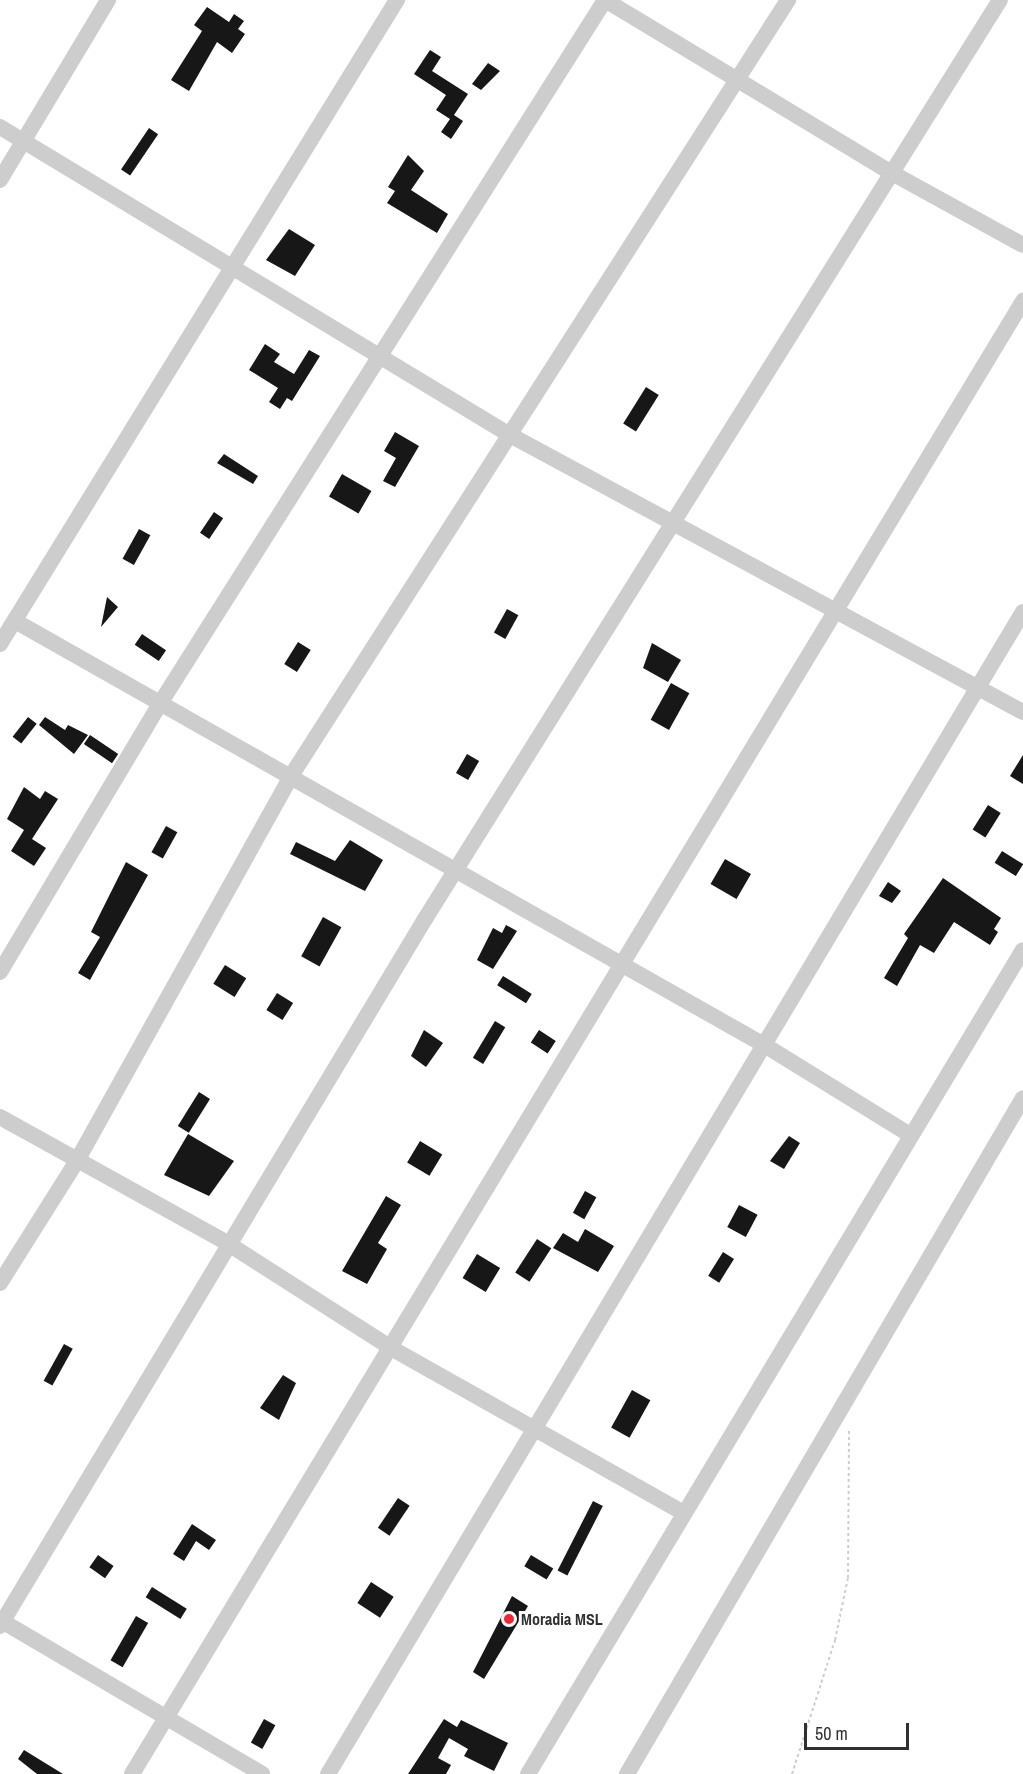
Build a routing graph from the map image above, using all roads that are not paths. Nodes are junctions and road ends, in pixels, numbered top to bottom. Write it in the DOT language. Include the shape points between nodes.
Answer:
graph roads {
  1 [pos="108,0"];
  2 [pos="397,0"];
  3 [pos="605,0"];
  4 [pos="788,0"];
  5 [pos="999,0"];
  6 [pos="738,80"];
  7 [pos="0,127"];
  8 [pos="24,141"];
  9 [pos="892,173"];
  10 [pos="0,180"];
  11 [pos="1023,245"];
  12 [pos="232,269"];
  13 [pos="1023,301"];
  14 [pos="380,357"];
  15 [pos="510,435"];
  16 [pos="674,522"];
  17 [pos="836,609"];
  18 [pos="1023,612"];
  19 [pos="15,621"];
  20 [pos="0,644"];
  21 [pos="976,687"];
  22 [pos="161,702"];
  23 [pos="1023,712"];
  24 [pos="291,776"];
  25 [pos="457,871"];
  26 [pos="1023,950"];
  27 [pos="620,963"];
  28 [pos="0,972"];
  29 [pos="766,1046"];
  30 [pos="1023,1098"];
  31 [pos="0,1117"];
  32 [pos="910,1135"];
  33 [pos="78,1159"];
  34 [pos="226,1243"];
  35 [pos="0,1283"];
  36 [pos="391,1348"];
  37 [pos="534,1428"];
  38 [pos="682,1512"];
  39 [pos="1,1623"];
  40 [pos="166,1718"];
  41 [pos="132,1774"];
  42 [pos="262,1774"];
  43 [pos="328,1774"];
  44 [pos="528,1774"];
  45 [pos="627,1774"];
  1 -- 8 [label="street"];
  2 -- 12 [label="street"];
  3 -- 6 [label="street"];
  3 -- 14 [label="street"];
  4 -- 6 [label="street"];
  5 -- 9 [label="street"];
  6 -- 9 [label="street"];
  6 -- 15 [label="street"];
  7 -- 8 [label="street"];
  8 -- 10 [label="street"];
  8 -- 12 [label="street"];
  9 -- 11 [label="street"];
  9 -- 16 [label="street"];
  12 -- 14 [label="street"];
  12 -- 19 [label="street"];
  13 -- 17 [label="street"];
  14 -- 15 [label="street"];
  14 -- 22 [label="street"];
  15 -- 16 [label="street"];
  15 -- 24 [label="street"];
  16 -- 17 [label="street"];
  16 -- 25 [label="street"];
  17 -- 21 [label="street"];
  17 -- 27 [label="street"];
  18 -- 21 [label="street"];
  19 -- 20 [label="street"];
  19 -- 22 [label="street"];
  21 -- 23 [label="street"];
  21 -- 29 [label="street"];
  22 -- 24 [label="street"];
  22 -- 28 [label="street"];
  24 -- 25 [label="street"];
  24 -- 33 [label="street"];
  25 -- 27 [label="street"];
  25 -- 34 [label="street"];
  26 -- 32 [label="street"];
  27 -- 29 [label="street"];
  27 -- 36 [label="street"];
  29 -- 32 [label="street"];
  29 -- 37 [label="street"];
  30 -- 45 [label="street" via="849,1402"];
  31 -- 33 [label="street"];
  32 -- 38 [label="street"];
  33 -- 34 [label="street"];
  33 -- 35 [label="street"];
  34 -- 36 [label="street"];
  34 -- 39 [label="street"];
  36 -- 37 [label="street"];
  36 -- 40 [label="street"];
  37 -- 38 [label="street"];
  37 -- 43 [label="street"];
  38 -- 44 [label="street"];
  39 -- 40 [label="street"];
  40 -- 41 [label="street"];
  40 -- 42 [label="street"];
}
